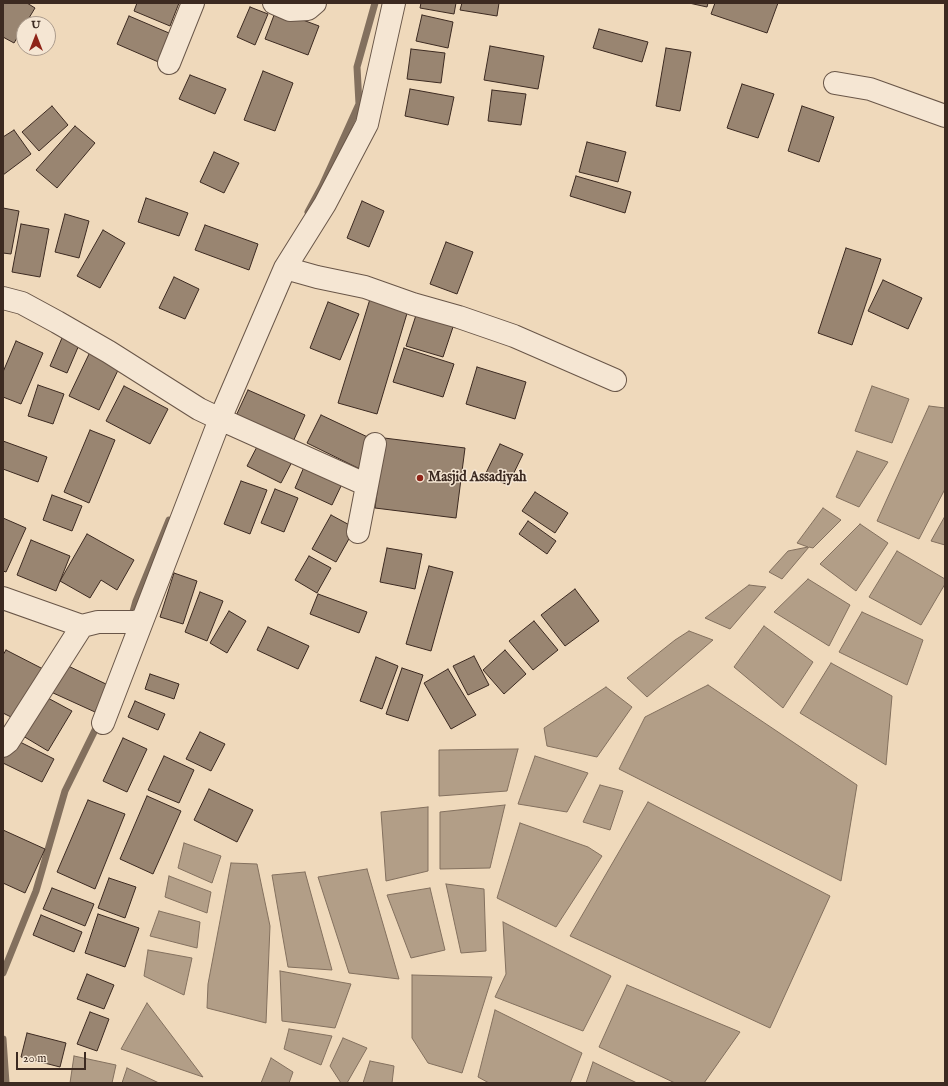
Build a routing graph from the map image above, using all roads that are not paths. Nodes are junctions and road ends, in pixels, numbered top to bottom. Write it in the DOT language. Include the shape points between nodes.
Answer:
graph roads {
  1 [pos="193,3"];
  2 [pos="274,3"];
  3 [pos="314,3"];
  4 [pos="394,3"];
  5 [pos="169,63"];
  6 [pos="835,83"];
  7 [pos="945,116"];
  8 [pos="285,268"];
  9 [pos="3,298"];
  10 [pos="615,380"];
  11 [pos="211,415"];
  12 [pos="375,444"];
  13 [pos="367,485"];
  14 [pos="358,532"];
  15 [pos="3,598"];
  16 [pos="138,621"];
  17 [pos="90,624"];
  18 [pos="103,723"];
  19 [pos="3,746"];
  1 -- 5 [label="street"];
  2 -- 3 [label="street" via="290,10 308,8"];
  4 -- 8 [label="street" via="367,124 325,204"];
  6 -- 7 [label="street" via="870,89"];
  8 -- 10 [label="street" via="365,287 459,317 514,336"];
  8 -- 11 [label="street"];
  9 -- 11 [label="street" via="22,303 103,348"];
  11 -- 13 [label="street"];
  11 -- 16 [label="street"];
  12 -- 13 [label="street"];
  13 -- 14 [label="street"];
  15 -- 17 [label="street"];
  16 -- 17 [label="street"];
  16 -- 18 [label="street"];
  17 -- 19 [label="street"];
}
